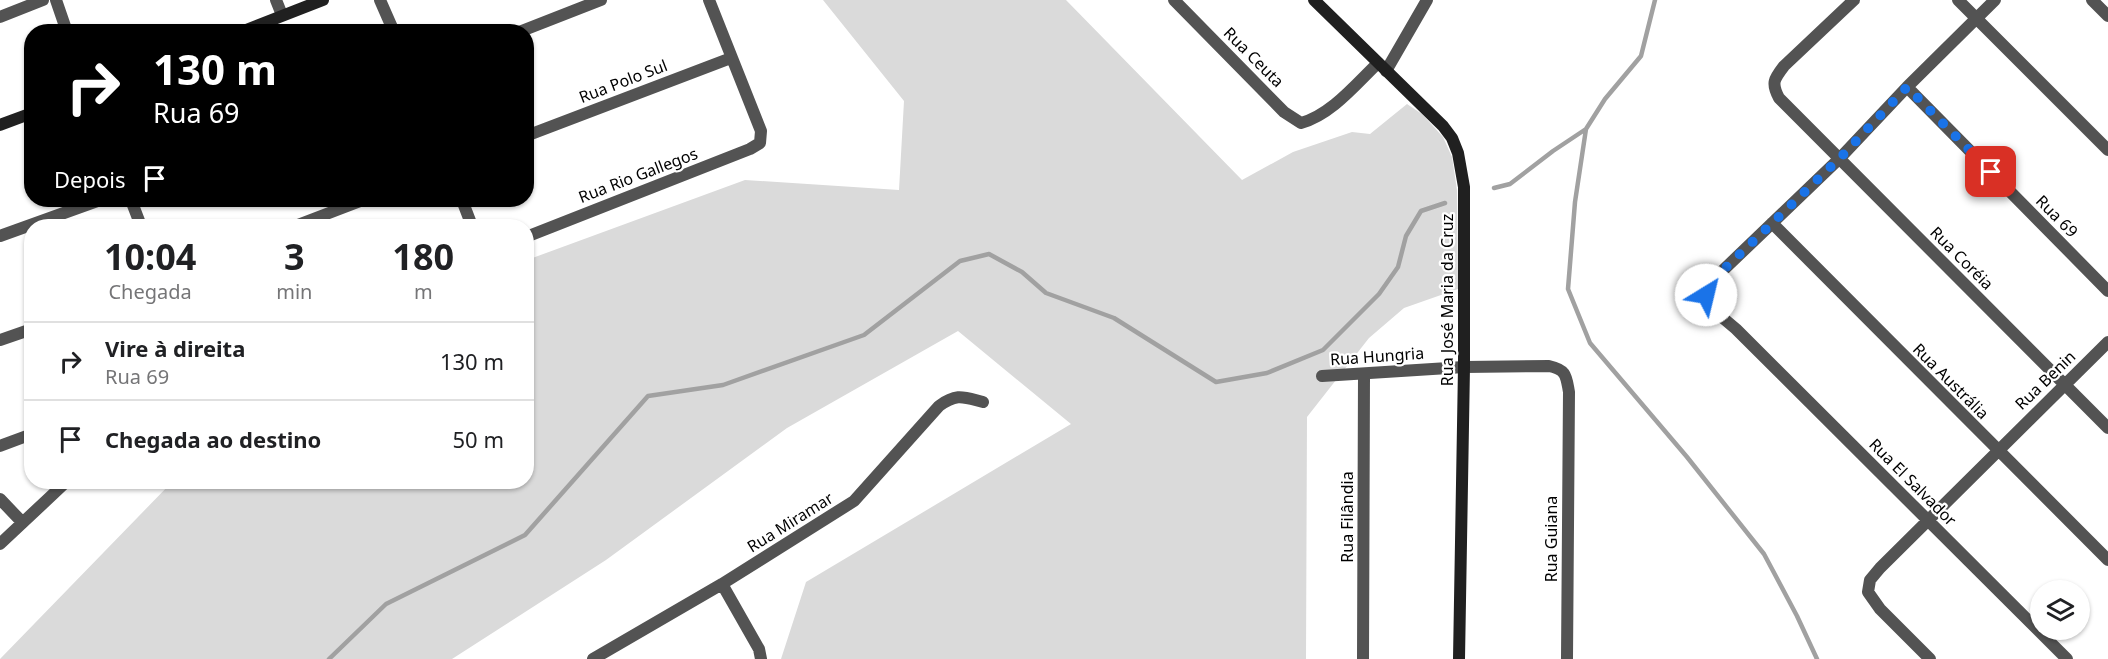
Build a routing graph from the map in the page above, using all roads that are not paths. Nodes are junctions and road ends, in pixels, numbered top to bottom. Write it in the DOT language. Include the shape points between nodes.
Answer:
graph roads {
  1 [pos="44,0"];
  2 [pos="56,0"];
  3 [pos="276,0"];
  4 [pos="323,0"];
  5 [pos="380,0"];
  6 [pos="601,0"];
  7 [pos="709,0"];
  8 [pos="1174,0"];
  9 [pos="1314,0"];
  10 [pos="1427,0"];
  11 [pos="1854,0"];
  12 [pos="1958,0"];
  13 [pos="1995,0"];
  14 [pos="2092,0"];
  15 [pos="282,15"];
  16 [pos="2108,16"];
  17 [pos="0,17"];
  18 [pos="1977,19"];
  19 [pos="64,24"];
  20 [pos="260,24"];
  21 [pos="390,24"];
  22 [pos="534,26"];
  23 [pos="731,58"];
  24 [pos="1382,67"];
  25 [pos="1907,87"];
  26 [pos="24,116"];
  27 [pos="0,125"];
  28 [pos="534,133"];
  29 [pos="2108,150"];
  30 [pos="1840,158"];
  31 [pos="81,207"];
  32 [pos="345,207"];
  33 [pos="47,219"];
  34 [pos="313,219"];
  35 [pos="1772,223"];
  36 [pos="24,227"];
  37 [pos="534,234"];
  38 [pos="0,236"];
  39 [pos="2108,291"];
  40 [pos="24,331"];
  41 [pos="0,340"];
  42 [pos="2108,342"];
  43 [pos="1464,367"];
  44 [pos="1364,374"];
  45 [pos="1322,376"];
  46 [pos="2064,385"];
  47 [pos="983,402"];
  48 [pos="1568,419"];
  49 [pos="2108,428"];
  50 [pos="24,437"];
  51 [pos="0,446"];
  52 [pos="1997,450"];
  53 [pos="58,489"];
  54 [pos="0,498"];
  55 [pos="1928,519"];
  56 [pos="22,522"];
  57 [pos="0,544"];
  58 [pos="2108,560"];
  59 [pos="722,584"];
  60 [pos="593,659"];
  61 [pos="761,659"];
  62 [pos="1363,659"];
  63 [pos="1459,659"];
  64 [pos="1567,659"];
  65 [pos="1930,659"];
  66 [pos="2067,659"];
  1 -- 17 [label="street"];
  2 -- 19 [label="street"];
  3 -- 15 [label="street"];
  4 -- 15 [label="street"];
  5 -- 21 [label="street"];
  6 -- 22 [label="street"];
  7 -- 23 [label="street"];
  8 -- 24 [label="street, Rua Ceuta" via="1284,112 1301,123 1313,120"];
  9 -- 24 [label="street, Rua José Maria da Cruz"];
  10 -- 24 [label="street"];
  11 -- 30 [label="street, Rua Coréia" via="1775,77 1773,88"];
  12 -- 18 [label="street"];
  13 -- 18 [label="street, Rua El Salvador"];
  14 -- 16 [label="street"];
  15 -- 20 [label="street"];
  18 -- 25 [label="street, Rua El Salvador"];
  18 -- 29 [label="street"];
  23 -- 28 [label="street, Rua Polo Sul"];
  23 -- 37 [label="street, Rua Rio Gallegos" via="761,130 760,143"];
  24 -- 43 [label="street, Rua José Maria da Cruz" via="1443,126 1458,153 1464,187"];
  25 -- 30 [label="street, Rua El Salvador"];
  25 -- 39 [label="street, Rua 69"];
  26 -- 27 [label="street"];
  30 -- 35 [label="street, Rua El Salvador"];
  30 -- 46 [label="street, Rua Coréia"];
  31 -- 33 [label="street"];
  32 -- 34 [label="street"];
  35 -- 52 [label="street, Rua Austrália"];
  35 -- 55 [label="street, Rua El Salvador" via="1708,286 1709,302"];
  36 -- 38 [label="street"];
  40 -- 41 [label="street"];
  42 -- 46 [label="street, Rua Benin"];
  43 -- 44 [label="street, Rua Hungria"];
  43 -- 48 [label="street, Rua Hungria" via="1559,368 1567,380"];
  43 -- 63 [label="street, Rua José Maria da Cruz"];
  44 -- 45 [label="street, Rua Hungria"];
  44 -- 62 [label="street, Rua Filândia"];
  46 -- 49 [label="street, Rua Coréia"];
  46 -- 52 [label="street, Rua Benin"];
  47 -- 59 [label="street, Rua Miramar" via="960,396 950,398 854,501"];
  48 -- 64 [label="street, Rua Guiana"];
  50 -- 51 [label="street"];
  52 -- 55 [label="street, Rua Benin"];
  52 -- 58 [label="street, Rua Austrália"];
  53 -- 56 [label="street"];
  54 -- 56 [label="street"];
  55 -- 65 [label="street, Rua Benin" via="1870,580 1868,592"];
  55 -- 66 [label="street, Rua El Salvador"];
  56 -- 57 [label="street"];
  59 -- 60 [label="street, Rua Miramar"];
  59 -- 61 [label="street"];
}
